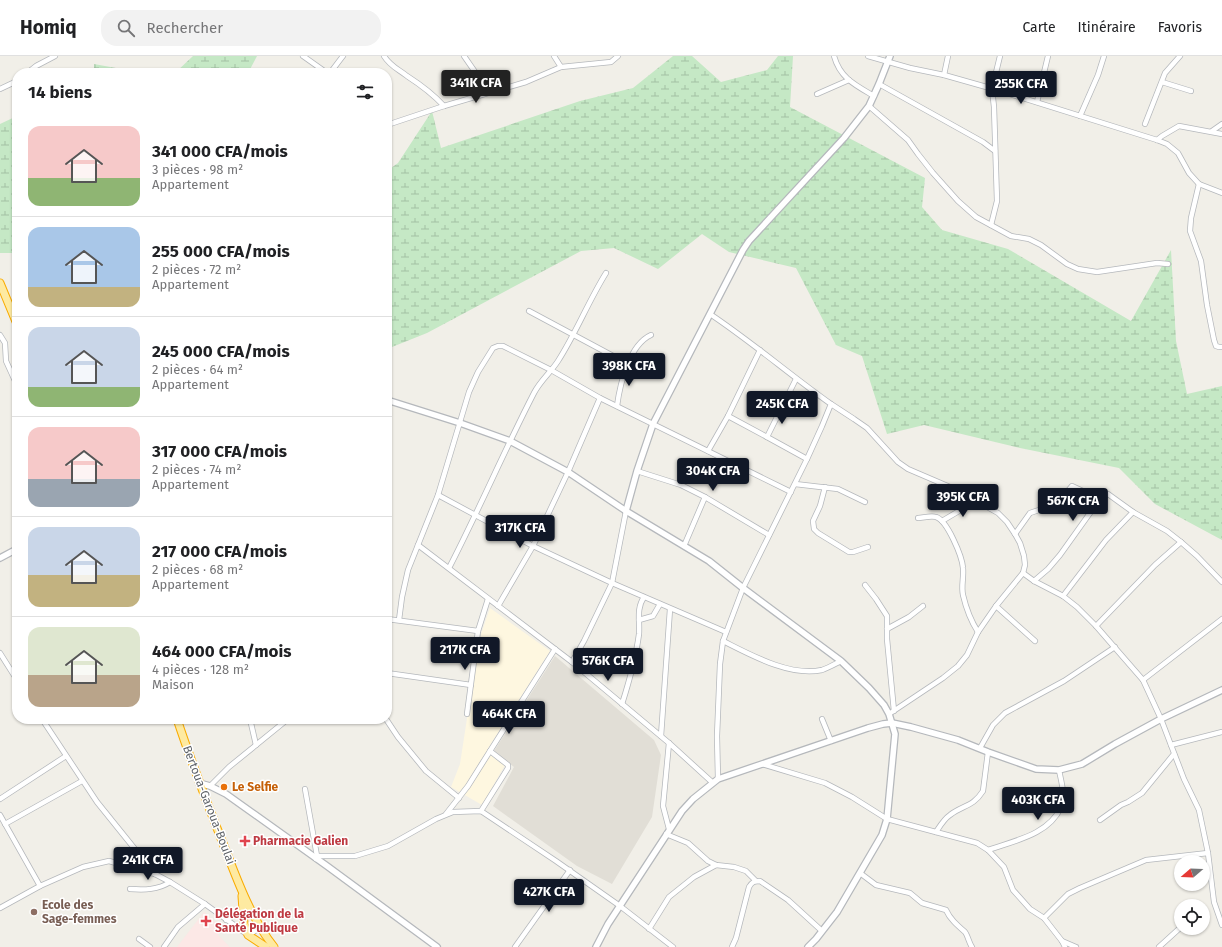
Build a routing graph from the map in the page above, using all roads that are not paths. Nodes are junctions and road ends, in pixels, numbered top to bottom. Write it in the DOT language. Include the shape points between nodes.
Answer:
graph roads {
  1 [pos="54,56"];
  2 [pos="303,56"];
  3 [pos="343,56"];
  4 [pos="384,56"];
  5 [pos="464,56"];
  6 [pos="554,56"];
  7 [pos="618,56"];
  8 [pos="834,56"];
  9 [pos="868,56"];
  10 [pos="948,56"];
  11 [pos="1000,56"];
  12 [pos="1048,56"];
  13 [pos="1104,56"];
  14 [pos="1180,56"];
  15 [pos="889,59"];
  16 [pos="561,67"];
  17 [pos="33,68"];
  18 [pos="319,68"];
  19 [pos="334,68"];
  20 [pos="944,75"];
  21 [pos="849,80"];
  22 [pos="1162,82"];
  23 [pos="12,83"];
  24 [pos="879,84"];
  25 [pos="0,89"];
  26 [pos="992,89"];
  27 [pos="1191,91"];
  28 [pos="489,92"];
  29 [pos="817,94"];
  30 [pos="874,96"];
  31 [pos="1037,102"];
  32 [pos="444,106"];
  33 [pos="869,106"];
  34 [pos="1080,116"];
  35 [pos="392,123"];
  36 [pos="1145,124"];
  37 [pos="1222,124"];
  38 [pos="1212,131"];
  39 [pos="1222,134"];
  40 [pos="1157,140"];
  41 [pos="995,150"];
  42 [pos="1199,184"];
  43 [pos="1222,193"];
  44 [pos="991,224"];
  45 [pos="1168,264"];
  46 [pos="606,273"];
  47 [pos="0,283"];
  48 [pos="529,311"];
  49 [pos="12,312"];
  50 [pos="710,314"];
  51 [pos="0,335"];
  52 [pos="572,335"];
  53 [pos="651,335"];
  54 [pos="1222,347"];
  55 [pos="760,350"];
  56 [pos="628,364"];
  57 [pos="551,370"];
  58 [pos="12,374"];
  59 [pos="796,379"];
  60 [pos="600,398"];
  61 [pos="392,402"];
  62 [pos="831,404"];
  63 [pos="617,406"];
  64 [pos="728,416"];
  65 [pos="460,423"];
  66 [pos="653,424"];
  67 [pos="767,437"];
  68 [pos="510,442"];
  69 [pos="708,451"];
  70 [pos="807,459"];
  71 [pos="637,471"];
  72 [pos="568,472"];
  73 [pos="795,484"];
  74 [pos="825,488"];
  75 [pos="791,492"];
  76 [pos="438,495"];
  77 [pos="706,497"];
  78 [pos="1100,499"];
  79 [pos="865,502"];
  80 [pos="978,502"];
  81 [pos="626,511"];
  82 [pos="1133,512"];
  83 [pos="476,516"];
  84 [pos="918,518"];
  85 [pos="942,521"];
  86 [pos="1015,534"];
  87 [pos="769,535"];
  88 [pos="1181,542"];
  89 [pos="418,545"];
  90 [pos="533,546"];
  91 [pos="684,546"];
  92 [pos="868,547"];
  93 [pos="12,552"];
  94 [pos="0,558"];
  95 [pos="449,568"];
  96 [pos="1023,573"];
  97 [pos="1034,581"];
  98 [pos="1222,582"];
  99 [pos="612,583"];
  100 [pos="865,585"];
  101 [pos="743,588"];
  102 [pos="1063,596"];
  103 [pos="644,597"];
  104 [pos="488,600"];
  105 [pos="660,604"];
  106 [pos="498,606"];
  107 [pos="923,606"];
  108 [pos="996,606"];
  109 [pos="670,609"];
  110 [pos="392,619"];
  111 [pos="1222,619"];
  112 [pos="399,620"];
  113 [pos="639,620"];
  114 [pos="1096,626"];
  115 [pos="887,630"];
  116 [pos="478,631"];
  117 [pos="726,632"];
  118 [pos="978,632"];
  119 [pos="723,641"];
  120 [pos="1035,641"];
  121 [pos="1115,647"];
  122 [pos="555,649"];
  123 [pos="0,653"];
  124 [pos="842,661"];
  125 [pos="572,662"];
  126 [pos="12,672"];
  127 [pos="392,674"];
  128 [pos="1143,680"];
  129 [pos="472,685"];
  130 [pos="1222,690"];
  131 [pos="622,704"];
  132 [pos="891,712"];
  133 [pos="467,714"];
  134 [pos="822,719"];
  135 [pos="1161,719"];
  136 [pos="892,723"];
  137 [pos="45,724"];
  138 [pos="179,724"];
  139 [pos="251,724"];
  140 [pos="282,724"];
  141 [pos="389,724"];
  142 [pos="1222,732"];
  143 [pos="661,736"];
  144 [pos="831,741"];
  145 [pos="669,743"];
  146 [pos="256,745"];
  147 [pos="1171,745"];
  148 [pos="980,748"];
  149 [pos="490,750"];
  150 [pos="988,752"];
  151 [pos="1174,754"];
  152 [pos="66,756"];
  153 [pos="762,764"];
  154 [pos="1059,770"];
  155 [pos="718,779"];
  156 [pos="82,781"];
  157 [pos="713,782"];
  158 [pos="199,783"];
  159 [pos="210,786"];
  160 [pos="305,789"];
  161 [pos="458,798"];
  162 [pos="0,799"];
  163 [pos="481,811"];
  164 [pos="0,816"];
  165 [pos="445,816"];
  166 [pos="887,819"];
  167 [pos="1100,820"];
  168 [pos="5,824"];
  169 [pos="668,831"];
  170 [pos="936,832"];
  171 [pos="988,850"];
  172 [pos="1208,853"];
  173 [pos="317,858"];
  174 [pos="716,865"];
  175 [pos="570,870"];
  176 [pos="860,873"];
  177 [pos="155,874"];
  178 [pos="756,881"];
  179 [pos="170,882"];
  180 [pos="40,886"];
  181 [pos="130,889"];
  182 [pos="242,890"];
  183 [pos="204,904"];
  184 [pos="620,906"];
  185 [pos="0,908"];
  186 [pos="242,910"];
  187 [pos="250,910"];
  188 [pos="1044,918"];
  189 [pos="226,920"];
  190 [pos="1222,925"];
  191 [pos="260,928"];
  192 [pos="649,929"];
  193 [pos="822,931"];
  194 [pos="1174,933"];
  195 [pos="248,935"];
  196 [pos="139,939"];
  197 [pos="1062,941"];
  198 [pos="150,947"];
  199 [pos="164,947"];
  200 [pos="266,947"];
  201 [pos="274,947"];
  202 [pos="438,947"];
  203 [pos="515,947"];
  204 [pos="596,947"];
  205 [pos="673,947"];
  206 [pos="732,947"];
  207 [pos="808,947"];
  208 [pos="972,947"];
  209 [pos="1065,947"];
  210 [pos="1076,947"];
  211 [pos="1159,947"];
  1 -- 17 [label="street"];
  2 -- 18 [label="street"];
  3 -- 19 [label="street"];
  4 -- 32 [label="street" via="391,66 406,74"];
  5 -- 28 [label="street"];
  6 -- 16 [label="street"];
  7 -- 16 [label="street" via="610,62"];
  8 -- 21 [label="street" via="837,65"];
  9 -- 15 [label="street"];
  10 -- 20 [label="street"];
  11 -- 26 [label="street"];
  12 -- 31 [label="street"];
  13 -- 34 [label="street"];
  14 -- 22 [label="street" via="1165,73"];
  15 -- 20 [label="street" via="910,68"];
  15 -- 24 [label="street"];
  16 -- 28 [label="street" via="526,82"];
  20 -- 26 [label="street"];
  21 -- 29 [label="street"];
  21 -- 30 [label="street"];
  22 -- 27 [label="street"];
  22 -- 36 [label="street"];
  23 -- 25 [label="street"];
  24 -- 30 [label="street"];
  24 -- 41 [label="street"];
  26 -- 31 [label="street"];
  26 -- 41 [label="street"];
  28 -- 32 [label="street"];
  30 -- 33 [label="street"];
  31 -- 34 [label="street"];
  32 -- 35 [label="street"];
  33 -- 44 [label="street" via="908,140 958,200 976,217"];
  33 -- 50 [label="street" via="844,138 749,241"];
  34 -- 40 [label="street"];
  37 -- 38 [label="street"];
  38 -- 39 [label="street"];
  38 -- 40 [label="street" via="1179,126"];
  40 -- 42 [label="street" via="1178,153 1189,173"];
  41 -- 44 [label="street" via="997,201"];
  42 -- 43 [label="street"];
  42 -- 54 [label="street" via="1190,231 1201,261 1214,340 1216,346"];
  44 -- 45 [label="street" via="1011,236 1036,242 1067,264 1087,272 1157,263"];
  46 -- 52 [label="street"];
  47 -- 49 [label="highway"];
  48 -- 52 [label="street"];
  50 -- 55 [label="street"];
  50 -- 66 [label="street"];
  51 -- 58 [label="street" via="5,343 6,361"];
  52 -- 56 [label="street"];
  52 -- 57 [label="street"];
  53 -- 56 [label="street" via="639,343"];
  55 -- 59 [label="street"];
  55 -- 64 [label="street"];
  56 -- 63 [label="street"];
  57 -- 60 [label="street"];
  57 -- 65 [label="street" via="503,346 493,348 475,379"];
  57 -- 68 [label="street" via="536,391"];
  59 -- 62 [label="street"];
  59 -- 67 [label="street"];
  60 -- 63 [label="street"];
  60 -- 72 [label="street"];
  61 -- 65 [label="street"];
  62 -- 70 [label="street"];
  62 -- 80 [label="street" via="866,428 908,469"];
  63 -- 66 [label="street"];
  64 -- 67 [label="street"];
  64 -- 69 [label="street"];
  65 -- 68 [label="street"];
  65 -- 76 [label="street"];
  66 -- 69 [label="street"];
  66 -- 71 [label="street"];
  67 -- 70 [label="street"];
  68 -- 72 [label="street"];
  68 -- 83 [label="street"];
  69 -- 75 [label="street"];
  70 -- 73 [label="street"];
  71 -- 77 [label="street" via="681,485"];
  71 -- 81 [label="street"];
  72 -- 81 [label="street"];
  72 -- 90 [label="street"];
  73 -- 74 [label="street"];
  73 -- 75 [label="street"];
  74 -- 79 [label="street" via="838,489"];
  74 -- 92 [label="street" via="813,521 814,528 849,552"];
  75 -- 87 [label="street"];
  76 -- 83 [label="street"];
  76 -- 89 [label="street"];
  77 -- 87 [label="street"];
  77 -- 91 [label="street"];
  78 -- 82 [label="street" via="1104,495 1111,495"];
  78 -- 86 [label="street" via="1072,486 1057,504 1030,513"];
  78 -- 97 [label="street" via="1060,555"];
  80 -- 85 [label="street"];
  80 -- 86 [label="street" via="998,513"];
  81 -- 91 [label="street"];
  81 -- 99 [label="street"];
  82 -- 88 [label="street"];
  82 -- 102 [label="street" via="1106,540"];
  83 -- 90 [label="street"];
  83 -- 95 [label="street"];
  84 -- 85 [label="street" via="934,516"];
  85 -- 118 [label="street" via="957,548 963,567 963,594"];
  86 -- 96 [label="street" via="1024,556"];
  87 -- 101 [label="street"];
  88 -- 98 [label="street"];
  88 -- 114 [label="street"];
  89 -- 95 [label="street"];
  89 -- 112 [label="street" via="408,570"];
  90 -- 99 [label="street"];
  90 -- 106 [label="street"];
  91 -- 101 [label="street" via="709,561"];
  93 -- 94 [label="street"];
  95 -- 104 [label="street"];
  96 -- 97 [label="street"];
  96 -- 108 [label="street"];
  97 -- 102 [label="street"];
  99 -- 103 [label="street"];
  99 -- 125 [label="street"];
  100 -- 115 [label="street" via="886,613"];
  101 -- 117 [label="street"];
  101 -- 124 [label="street"];
  102 -- 114 [label="street"];
  103 -- 105 [label="street"];
  103 -- 113 [label="street" via="639,606"];
  104 -- 106 [label="street"];
  104 -- 116 [label="street"];
  105 -- 109 [label="street"];
  105 -- 113 [label="street" via="653,616"];
  106 -- 122 [label="street"];
  107 -- 115 [label="street"];
  108 -- 118 [label="street"];
  108 -- 120 [label="street"];
  109 -- 117 [label="street"];
  109 -- 143 [label="street"];
  110 -- 112 [label="street"];
  111 -- 128 [label="street"];
  112 -- 116 [label="street"];
  113 -- 131 [label="street" via="636,650"];
  114 -- 121 [label="street"];
  115 -- 132 [label="street"];
  116 -- 129 [label="street"];
  117 -- 119 [label="street"];
  118 -- 132 [label="street" via="967,655 958,666"];
  119 -- 124 [label="street" via="778,666 802,671 822,670"];
  119 -- 155 [label="street" via="717,736"];
  121 -- 128 [label="street"];
  121 -- 148 [label="street" via="1064,681 1005,713"];
  122 -- 125 [label="street"];
  122 -- 149 [label="street"];
  123 -- 126 [label="street"];
  124 -- 132 [label="street"];
  125 -- 131 [label="street"];
  127 -- 129 [label="street"];
  128 -- 135 [label="street"];
  129 -- 133 [label="street"];
  130 -- 135 [label="street"];
  131 -- 143 [label="street"];
  132 -- 136 [label="street"];
  134 -- 144 [label="street"];
  135 -- 147 [label="street"];
  135 -- 154 [label="street" via="1082,764"];
  136 -- 144 [label="street"];
  136 -- 148 [label="street" via="911,726"];
  136 -- 166 [label="street" via="895,734"];
  137 -- 152 [label="street"];
  138 -- 158 [label="highway, Bertoua-Garoua-Boulai"];
  139 -- 146 [label="street"];
  140 -- 146 [label="street"];
  141 -- 161 [label="street" via="426,771"];
  142 -- 147 [label="street"];
  143 -- 145 [label="street"];
  144 -- 153 [label="street"];
  145 -- 157 [label="street"];
  145 -- 169 [label="street" via="663,806"];
  146 -- 159 [label="street"];
  147 -- 151 [label="street"];
  148 -- 150 [label="street"];
  149 -- 161 [label="street"];
  149 -- 163 [label="street" via="508,765 508,768"];
  150 -- 154 [label="street" via="1036,768"];
  150 -- 170 [label="street" via="983,791 973,803 950,815"];
  151 -- 167 [label="street" via="1142,793"];
  151 -- 172 [label="street" via="1199,810"];
  152 -- 156 [label="street"];
  152 -- 162 [label="street"];
  153 -- 155 [label="street"];
  153 -- 166 [label="street" via="825,783"];
  154 -- 171 [label="street" via="1063,794 1061,807 1050,823 1034,834"];
  155 -- 157 [label="street"];
  156 -- 168 [label="street"];
  156 -- 177 [label="street"];
  157 -- 169 [label="street" via="693,799"];
  158 -- 159 [label="street"];
  158 -- 182 [label="highway, Bertoua-Garoua-Boulai"];
  159 -- 173 [label="street" via="226,794"];
  160 -- 173 [label="street"];
  161 -- 165 [label="street"];
  163 -- 165 [label="street" via="453,812"];
  163 -- 175 [label="street"];
  164 -- 168 [label="street"];
  165 -- 173 [label="street" via="388,846 355,856"];
  166 -- 170 [label="street"];
  166 -- 176 [label="street" via="882,835"];
  168 -- 180 [label="street"];
  169 -- 174 [label="street"];
  169 -- 184 [label="street"];
  170 -- 171 [label="street" via="977,843"];
  171 -- 188 [label="street" via="1004,867 1014,890 1030,909"];
  172 -- 188 [label="street" via="1146,860 1068,894"];
  172 -- 190 [label="street" via="1214,902"];
  173 -- 202 [label="street"];
  174 -- 178 [label="street" via="746,871"];
  174 -- 192 [label="street" via="694,877 669,897"];
  175 -- 184 [label="street"];
  175 -- 203 [label="street"];
  176 -- 193 [label="street" via="837,912"];
  176 -- 208 [label="street" via="876,885 910,893 922,903 946,910 950,918 965,933"];
  177 -- 179 [label="street"];
  177 -- 180 [label="street" via="109,861 83,866"];
  178 -- 193 [label="street" via="760,881 788,900"];
  178 -- 206 [label="street" via="749,887"];
  179 -- 181 [label="street" via="163,887 147,890"];
  179 -- 183 [label="street"];
  180 -- 185 [label="street"];
  182 -- 186 [label="highway, Bertoua-Garoua-Boulai"];
  182 -- 187 [label="highway, Bertoua-Garoua-Boulai"];
  183 -- 189 [label="street"];
  183 -- 199 [label="street" via="178,927"];
  184 -- 192 [label="street"];
  184 -- 204 [label="street"];
  186 -- 187 [label="street"];
  186 -- 189 [label="street"];
  186 -- 195 [label="highway, Bertoua-Garoua-Boulai"];
  187 -- 191 [label="highway, Bertoua-Garoua-Boulai"];
  188 -- 197 [label="street"];
  189 -- 195 [label="street"];
  191 -- 195 [label="street"];
  191 -- 201 [label="highway, Bertoua-Garoua-Boulai"];
  192 -- 205 [label="street"];
  193 -- 207 [label="street"];
  194 -- 211 [label="street"];
  195 -- 200 [label="highway"];
  196 -- 198 [label="street"];
  197 -- 209 [label="street"];
  197 -- 210 [label="street"];
}
